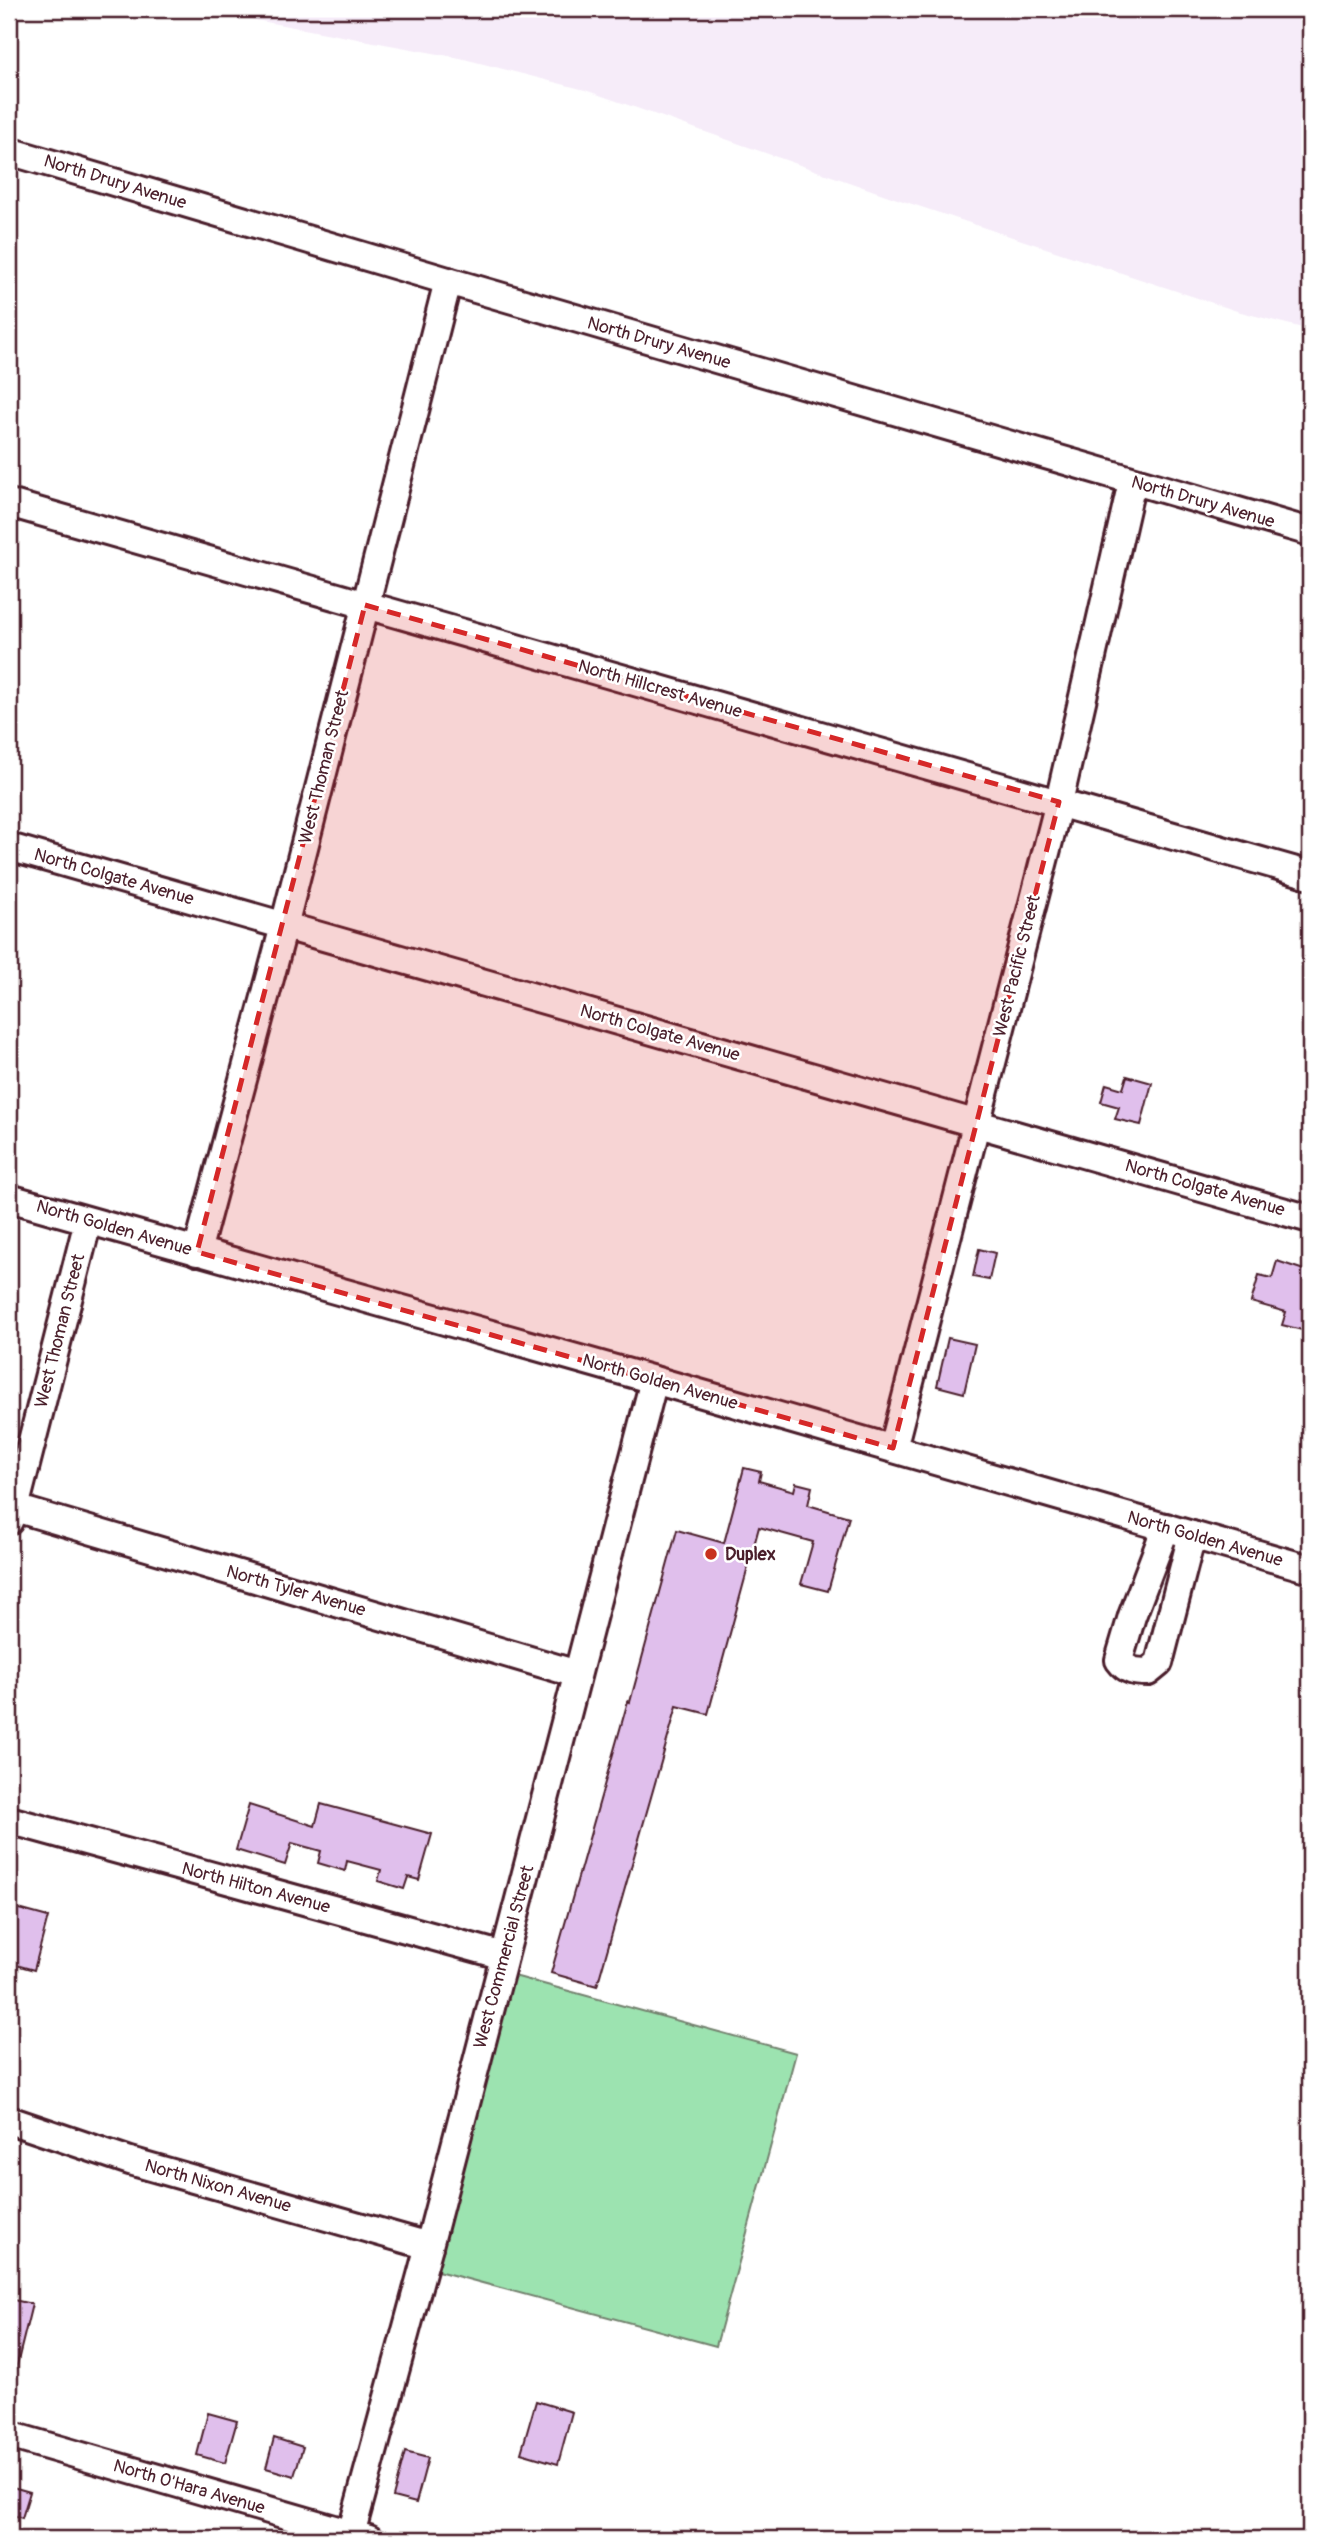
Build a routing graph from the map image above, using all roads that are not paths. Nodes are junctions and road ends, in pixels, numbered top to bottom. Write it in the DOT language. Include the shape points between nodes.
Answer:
graph roads {
  1 [pos="9,151"];
  2 [pos="448,281"];
  3 [pos="1132,482"];
  4 [pos="9,503"];
  5 [pos="1310,532"];
  6 [pos="365,605"];
  7 [pos="1059,802"];
  8 [pos="9,846"];
  9 [pos="1310,875"];
  10 [pos="284,926"];
  11 [pos="977,1123"];
  12 [pos="9,1198"];
  13 [pos="1310,1219"];
  14 [pos="88,1221"];
  15 [pos="197,1252"];
  16 [pos="654,1380"];
  17 [pos="893,1448"];
  18 [pos="12,1514"];
  19 [pos="1166,1527"];
  20 [pos="1192,1535"];
  21 [pos="1310,1569"];
  22 [pos="578,1674"];
  23 [pos="9,1820"];
  24 [pos="504,1956"];
  25 [pos="9,2120"];
  26 [pos="429,2246"];
  27 [pos="9,2435"];
  28 [pos="360,2537"];
  1 -- 2 [label="street, North Drury Avenue"];
  2 -- 3 [label="street, North Drury Avenue"];
  2 -- 6 [label="street, West Thoman Street"];
  3 -- 5 [label="street, North Drury Avenue"];
  3 -- 7 [label="street, West Pacific Street"];
  4 -- 6 [label="street, North Hillcrest Avenue"];
  6 -- 7 [label="street, North Hillcrest Avenue"];
  6 -- 10 [label="street, West Thoman Street"];
  7 -- 9 [label="street, North Hillcrest Avenue"];
  7 -- 11 [label="street, West Pacific Street"];
  8 -- 10 [label="street, North Colgate Avenue"];
  10 -- 11 [label="street, North Colgate Avenue"];
  10 -- 15 [label="street, West Thoman Street"];
  11 -- 13 [label="street, North Colgate Avenue"];
  11 -- 17 [label="street, West Pacific Street"];
  12 -- 14 [label="street, North Golden Avenue"];
  14 -- 15 [label="street, North Golden Avenue"];
  14 -- 18 [label="street, West Thoman Street"];
  15 -- 16 [label="street, North Golden Avenue"];
  16 -- 17 [label="street, North Golden Avenue"];
  16 -- 22 [label="street, West Commercial Street"];
  17 -- 19 [label="street, North Golden Avenue"];
  18 -- 22 [label="street, North Tyler Avenue"];
  19 -- 20 [label="street, North Golden Avenue"];
  19 -- 20 [label="street" via="1119,1660 1136,1672 1148,1672 1159,1663"];
  20 -- 21 [label="street, North Golden Avenue"];
  22 -- 24 [label="street, West Commercial Street"];
  23 -- 24 [label="street, North Hilton Avenue"];
  24 -- 26 [label="street, West Commercial Street"];
  25 -- 26 [label="street, North Nixon Avenue" via="130,2161"];
  26 -- 28 [label="street, West Commercial Street"];
  27 -- 28 [label="street, North O'Hara Avenue"];
}
